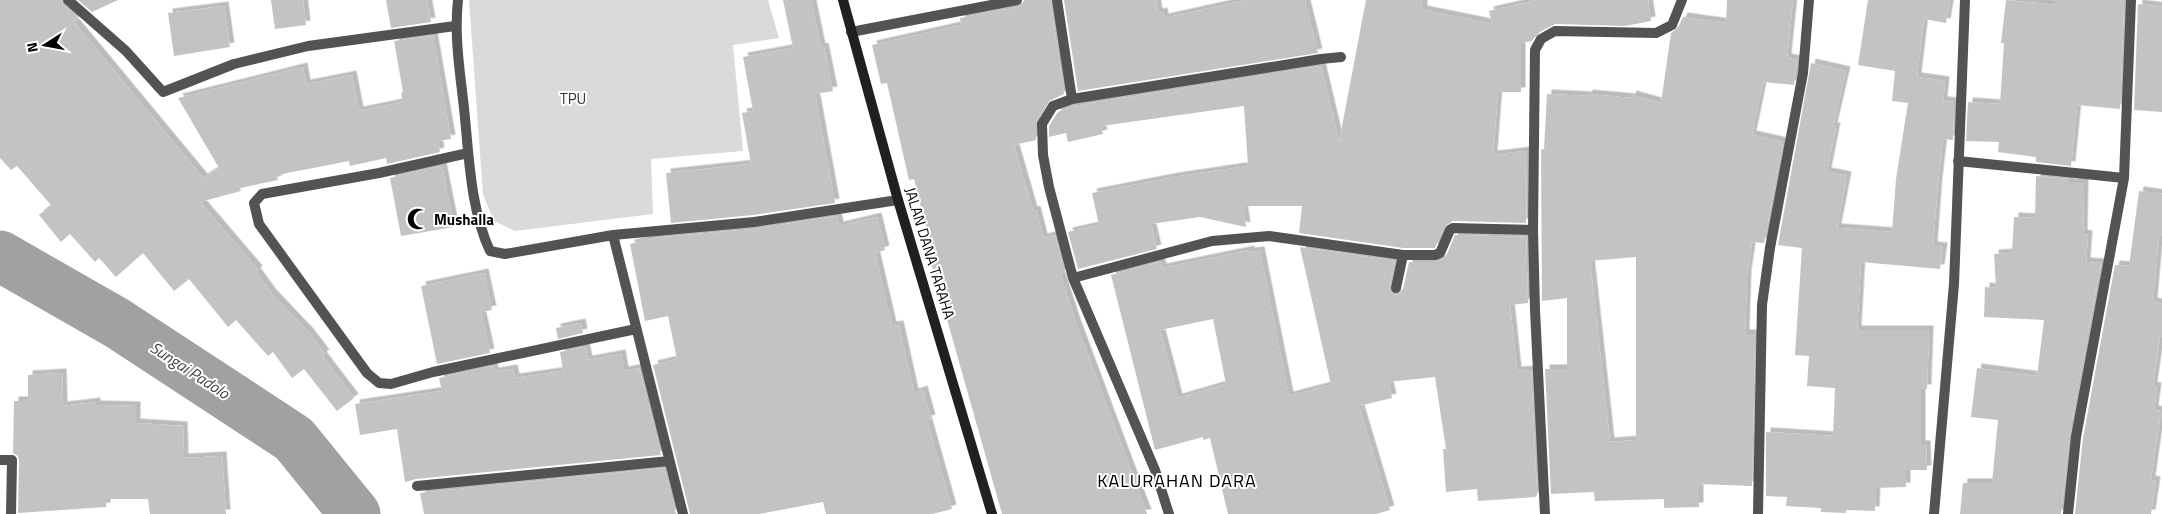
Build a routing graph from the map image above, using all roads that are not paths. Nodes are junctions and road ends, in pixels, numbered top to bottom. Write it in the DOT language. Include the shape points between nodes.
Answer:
graph roads {
  1 [pos="68,0"];
  2 [pos="458,0"];
  3 [pos="843,0"];
  4 [pos="1017,0"];
  5 [pos="1056,0"];
  6 [pos="1682,0"];
  7 [pos="1810,0"];
  8 [pos="1965,0"];
  9 [pos="2131,0"];
  10 [pos="455,26"];
  11 [pos="851,32"];
  12 [pos="1341,57"];
  13 [pos="1072,99"];
  14 [pos="468,153"];
  15 [pos="1958,161"];
  16 [pos="2124,178"];
  17 [pos="898,200"];
  18 [pos="1533,230"];
  19 [pos="612,235"];
  20 [pos="1403,255"];
  21 [pos="1074,278"];
  22 [pos="1396,288"];
  23 [pos="636,329"];
  24 [pos="0,460"];
  25 [pos="670,461"];
  26 [pos="417,486"];
  27 [pos="11,514"];
  28 [pos="683,514"];
  29 [pos="992,514"];
  30 [pos="1169,514"];
  31 [pos="1546,514"];
  32 [pos="1758,514"];
  33 [pos="1934,514"];
  34 [pos="2068,514"];
  1 -- 10 [label="street" via="126,50 163,92 234,64 308,46"];
  2 -- 10 [label="street"];
  3 -- 11 [label="street, JALAN DANA TARAHA"];
  4 -- 11 [label="street"];
  5 -- 13 [label="street"];
  6 -- 18 [label="street" via="1672,25 1656,32 1555,31 1540,39 1535,50"];
  7 -- 32 [label="street" via="1803,73 1762,304"];
  8 -- 15 [label="street"];
  9 -- 16 [label="street"];
  10 -- 14 [label="street"];
  11 -- 17 [label="street, JALAN DANA TARAHA"];
  12 -- 13 [label="street"];
  13 -- 21 [label="street" via="1053,106 1042,124 1049,187"];
  14 -- 19 [label="street" via="477,211 490,251 505,254"];
  14 -- 23 [label="street" via="262,194 254,202 260,224 367,373 379,384 391,384"];
  15 -- 16 [label="street"];
  15 -- 33 [label="street" via="1954,284"];
  16 -- 34 [label="street" via="2076,437"];
  17 -- 19 [label="street" via="754,222"];
  17 -- 29 [label="street, JALAN DANA TARAHA"];
  18 -- 20 [label="street" via="1453,228 1440,253"];
  18 -- 31 [label="street"];
  19 -- 23 [label="street"];
  20 -- 21 [label="street" via="1269,236 1212,241"];
  20 -- 22 [label="street"];
  21 -- 30 [label="street" via="1155,470"];
  23 -- 25 [label="street"];
  24 -- 27 [label="street" via="12,460"];
  25 -- 26 [label="street"];
  25 -- 28 [label="street"];
}
